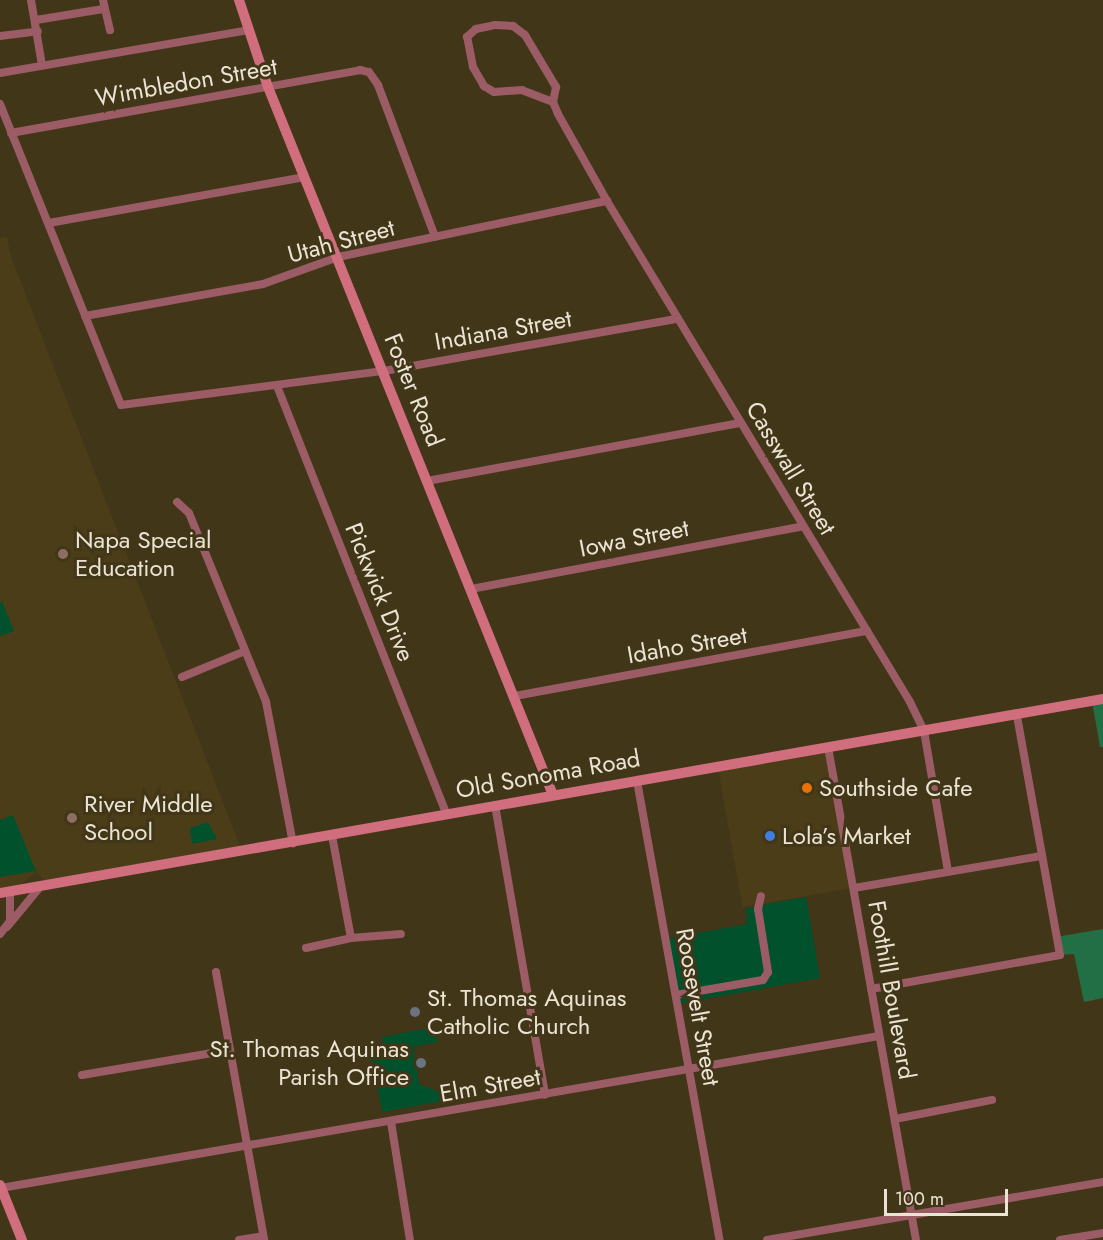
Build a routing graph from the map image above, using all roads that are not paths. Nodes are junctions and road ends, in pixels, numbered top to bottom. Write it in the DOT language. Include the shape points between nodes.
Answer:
graph roads {
  1 [pos="31,0"];
  2 [pos="239,0"];
  3 [pos="103,4"];
  4 [pos="36,20"];
  5 [pos="38,30"];
  6 [pos="110,30"];
  7 [pos="248,30"];
  8 [pos="0,36"];
  9 [pos="42,65"];
  10 [pos="0,74"];
  11 [pos="268,87"];
  12 [pos="553,102"];
  13 [pos="0,104"];
  14 [pos="11,133"];
  15 [pos="305,177"];
  16 [pos="607,201"];
  17 [pos="49,224"];
  18 [pos="435,237"];
  19 [pos="339,257"];
  20 [pos="85,316"];
  21 [pos="678,319"];
  22 [pos="384,371"];
  23 [pos="277,386"];
  24 [pos="740,423"];
  25 [pos="428,481"];
  26 [pos="177,502"];
  27 [pos="803,526"];
  28 [pos="471,589"];
  29 [pos="867,631"];
  30 [pos="245,651"];
  31 [pos="182,677"];
  32 [pos="515,696"];
  33 [pos="1103,699"];
  34 [pos="1017,715"];
  35 [pos="924,731"];
  36 [pos="828,747"];
  37 [pos="637,781"];
  38 [pos="554,795"];
  39 [pos="495,805"];
  40 [pos="446,813"];
  41 [pos="332,835"];
  42 [pos="293,843"];
  43 [pos="1041,856"];
  44 [pos="948,872"];
  45 [pos="40,887"];
  46 [pos="854,888"];
  47 [pos="5,893"];
  48 [pos="761,896"];
  49 [pos="8,927"];
  50 [pos="0,934"];
  51 [pos="401,934"];
  52 [pos="351,938"];
  53 [pos="306,948"];
  54 [pos="216,972"];
  55 [pos="871,989"];
  56 [pos="676,995"];
  57 [pos="879,1036"];
  58 [pos="230,1050"];
  59 [pos="689,1070"];
  60 [pos="82,1075"];
  61 [pos="545,1095"];
  62 [pos="992,1100"];
  63 [pos="895,1119"];
  64 [pos="391,1122"];
  65 [pos="247,1145"];
  66 [pos="1103,1182"];
  67 [pos="1,1187"];
  68 [pos="911,1214"];
  69 [pos="1103,1233"];
  70 [pos="263,1238"];
  71 [pos="22,1240"];
  72 [pos="238,1240"];
  73 [pos="410,1240"];
  74 [pos="720,1240"];
  75 [pos="767,1240"];
  76 [pos="916,1240"];
  77 [pos="1059,1240"];
  1 -- 4 [label="street"];
  2 -- 7 [label="main road, Foster Road"];
  3 -- 4 [label="street"];
  3 -- 6 [label="street"];
  4 -- 5 [label="street"];
  5 -- 8 [label="street"];
  5 -- 9 [label="street"];
  7 -- 9 [label="street"];
  7 -- 11 [label="main road, Foster Road"];
  9 -- 10 [label="street"];
  11 -- 14 [label="street, Wimbledon Street"];
  11 -- 15 [label="main road, Foster Road"];
  11 -- 18 [label="street, Wimbledon Street" via="360,70 369,72 378,85"];
  12 -- 12 [label="street, Casswall Street" via="556,87 525,35 513,26 476,29 467,37 473,67 484,86 494,92 522,90"];
  12 -- 16 [label="street, Casswall Street"];
  13 -- 14 [label="street"];
  14 -- 17 [label="street"];
  15 -- 17 [label="street"];
  15 -- 19 [label="main road, Foster Road"];
  16 -- 18 [label="street, Utah Street"];
  16 -- 21 [label="street, Casswall Street"];
  17 -- 20 [label="street"];
  18 -- 19 [label="street, Utah Street"];
  19 -- 20 [label="street, Utah Street" via="262,284"];
  19 -- 22 [label="main road, Foster Road"];
  20 -- 23 [label="street, Indiana Street" via="121,405"];
  21 -- 22 [label="street, Indiana Street"];
  21 -- 24 [label="street, Casswall Street"];
  22 -- 23 [label="street, Indiana Street"];
  22 -- 25 [label="main road, Foster Road"];
  23 -- 40 [label="street, Pickwick Drive"];
  24 -- 25 [label="street"];
  24 -- 27 [label="street, Casswall Street"];
  25 -- 28 [label="main road, Foster Road"];
  26 -- 30 [label="street" via="189,513"];
  27 -- 28 [label="street, Iowa Street"];
  27 -- 29 [label="street, Casswall Street"];
  28 -- 32 [label="main road, Foster Road"];
  29 -- 32 [label="street, Idaho Street"];
  29 -- 35 [label="street, Casswall Street"];
  30 -- 31 [label="street"];
  30 -- 42 [label="street" via="266,702"];
  32 -- 38 [label="main road, Foster Road"];
  33 -- 34 [label="main road, Old Sonoma Road"];
  34 -- 35 [label="main road, Old Sonoma Road"];
  34 -- 43 [label="street"];
  35 -- 36 [label="main road, Old Sonoma Road"];
  35 -- 44 [label="street, Casswall Street"];
  36 -- 37 [label="main road, Old Sonoma Road"];
  36 -- 46 [label="street, Foothill Boulevard"];
  37 -- 38 [label="main road, Old Sonoma Road"];
  37 -- 56 [label="street, Roosevelt Street"];
  38 -- 39 [label="main road, Old Sonoma Road"];
  39 -- 40 [label="main road, Old Sonoma Road"];
  39 -- 61 [label="street"];
  40 -- 41 [label="main road, Old Sonoma Road"];
  41 -- 42 [label="main road, Old Sonoma Road"];
  41 -- 52 [label="street"];
  42 -- 45 [label="main road, Old Sonoma Road"];
  43 -- 44 [label="street"];
  43 -- 55 [label="street" via="1060,955"];
  44 -- 46 [label="street"];
  45 -- 47 [label="main road, Old Sonoma Road"];
  45 -- 49 [label="street"];
  46 -- 55 [label="street, Foothill Boulevard"];
  47 -- 49 [label="street" via="13,904"];
  48 -- 56 [label="street" via="758,909 768,972 763,980"];
  49 -- 50 [label="street"];
  51 -- 52 [label="street"];
  52 -- 53 [label="street"];
  54 -- 58 [label="street"];
  55 -- 57 [label="street, Foothill Boulevard"];
  56 -- 59 [label="street, Roosevelt Street"];
  57 -- 59 [label="street, Elm Street"];
  57 -- 63 [label="street, Foothill Boulevard"];
  58 -- 60 [label="street"];
  58 -- 65 [label="street"];
  59 -- 61 [label="street, Elm Street"];
  59 -- 74 [label="street, Roosevelt Street"];
  61 -- 64 [label="street, Elm Street"];
  62 -- 63 [label="street"];
  63 -- 68 [label="street, Foothill Boulevard"];
  64 -- 65 [label="street, Elm Street"];
  64 -- 73 [label="street"];
  65 -- 67 [label="street, Elm Street"];
  65 -- 70 [label="street"];
  66 -- 68 [label="street"];
  67 -- 71 [label="main road"];
  68 -- 75 [label="street"];
  68 -- 76 [label="street, Foothill Boulevard"];
  69 -- 77 [label="street"];
  70 -- 72 [label="street"];
}
